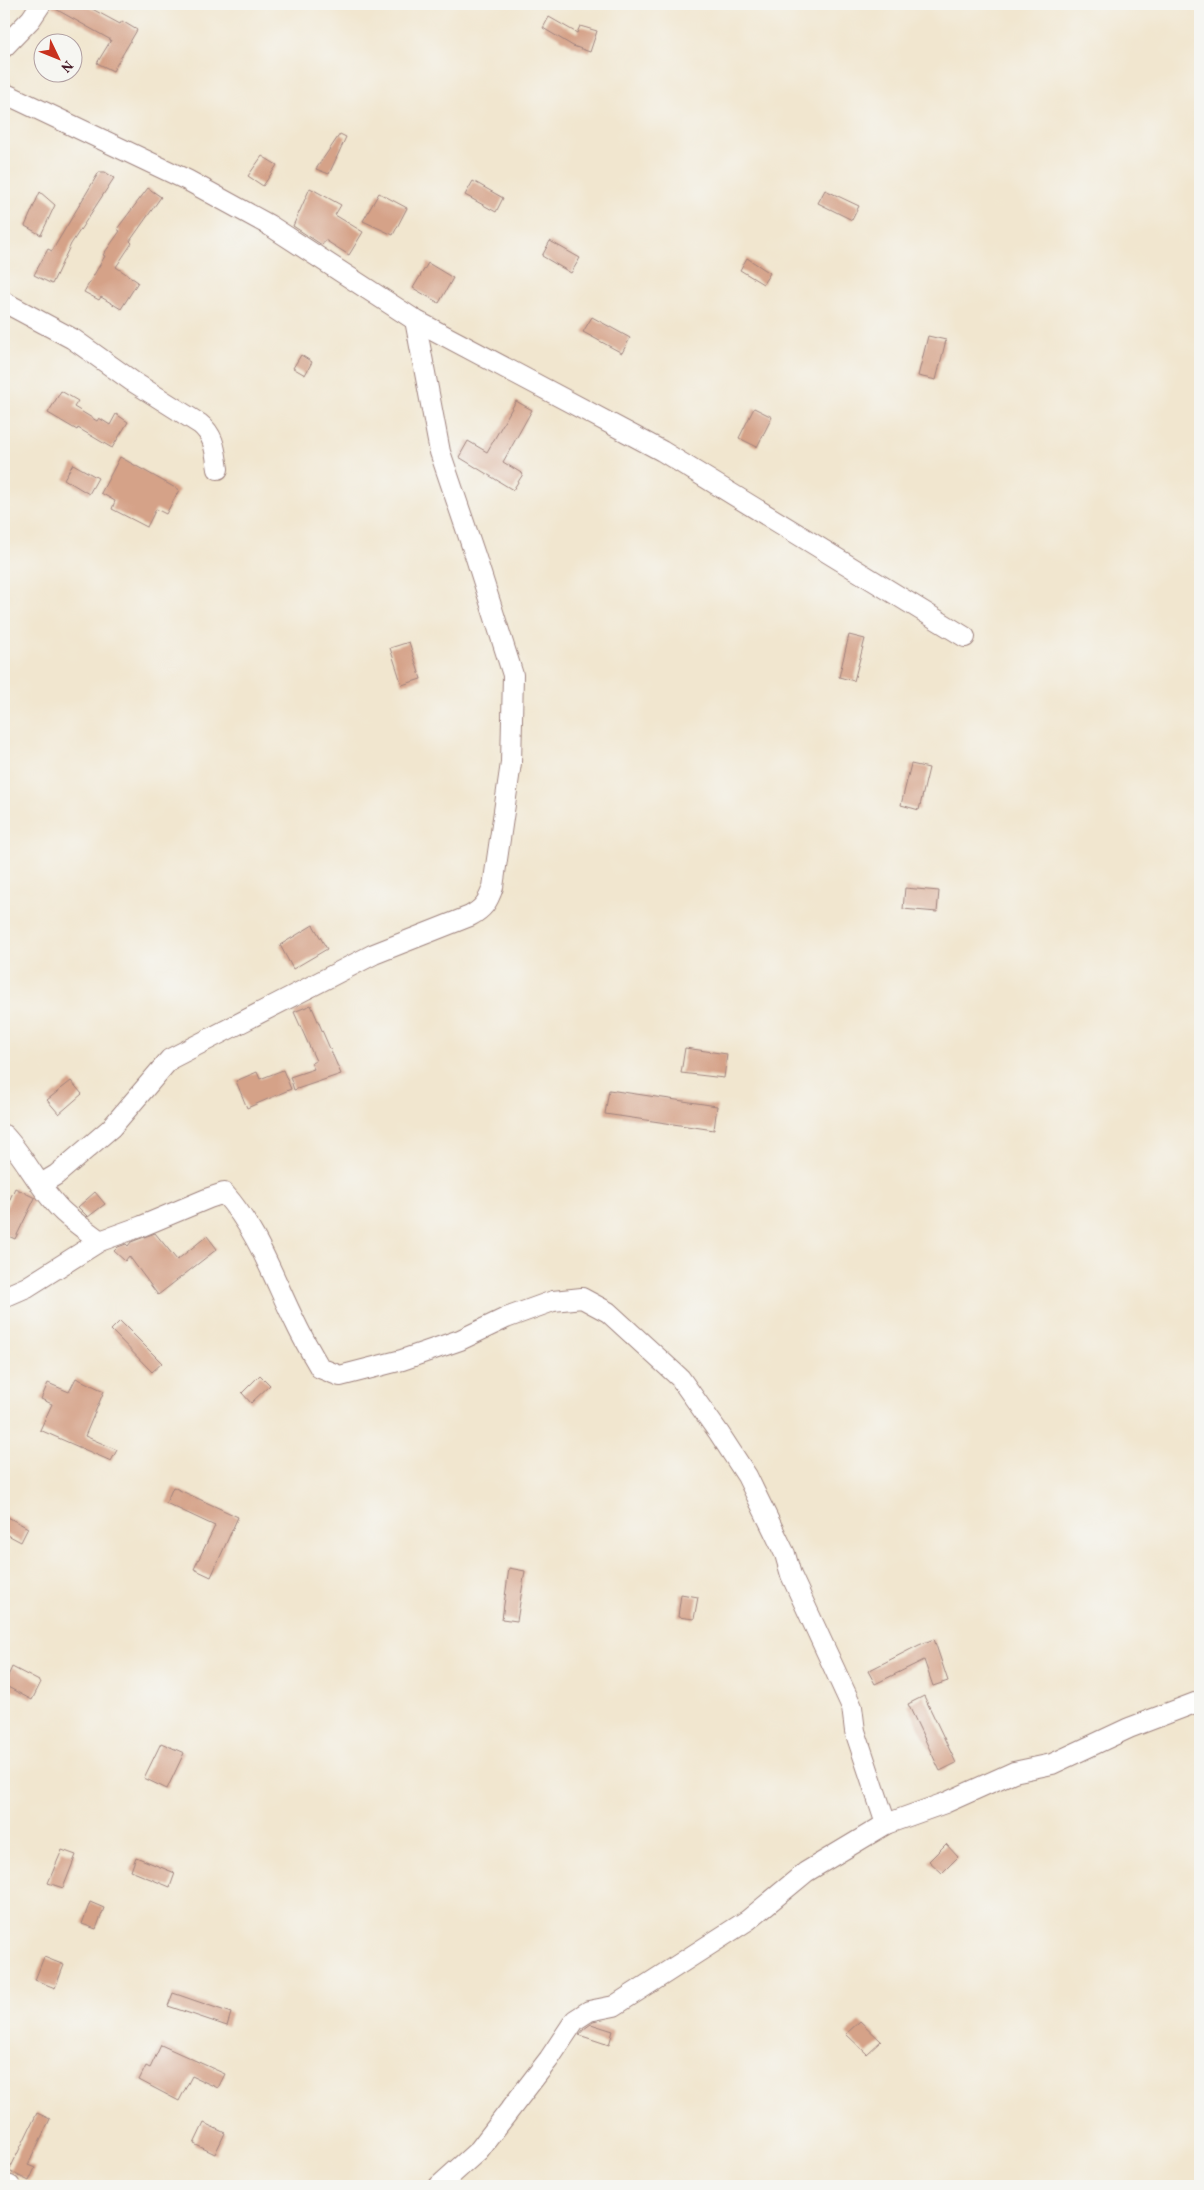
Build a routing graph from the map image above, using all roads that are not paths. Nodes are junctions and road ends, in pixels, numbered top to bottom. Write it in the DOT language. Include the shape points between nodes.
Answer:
graph roads {
  1 [pos="41,4"];
  2 [pos="4,47"];
  3 [pos="4,93"];
  4 [pos="4,302"];
  5 [pos="415,320"];
  6 [pos="218,469"];
  7 [pos="965,637"];
  8 [pos="4,1135"];
  9 [pos="41,1184"];
  10 [pos="100,1241"];
  11 [pos="4,1297"];
  12 [pos="1200,1701"];
  13 [pos="886,1824"];
  14 [pos="4,2184"];
  15 [pos="10,2186"];
  16 [pos="439,2186"];
  1 -- 2 [label="street"];
  3 -- 5 [label="street" via="186,180 260,220"];
  4 -- 6 [label="street" via="73,339 204,428 212,437"];
  5 -- 7 [label="street" via="662,451"];
  5 -- 9 [label="street" via="440,452 513,675 511,763 489,900 470,916 374,954 170,1059 111,1128"];
  8 -- 9 [label="street"];
  9 -- 10 [label="street" via="62,1211"];
  10 -- 11 [label="street" via="27,1287"];
  10 -- 13 [label="street" via="224,1193 240,1210 320,1368 340,1376 460,1340 553,1300 582,1298 608,1312 680,1378 747,1476 852,1707 855,1731"];
  12 -- 13 [label="street" via="1129,1728 1052,1764 1014,1772 945,1803"];
  13 -- 16 [label="street" via="806,1872 748,1920 614,2006 589,2011 575,2020 480,2150"];
  14 -- 15 [label="street"];
}
